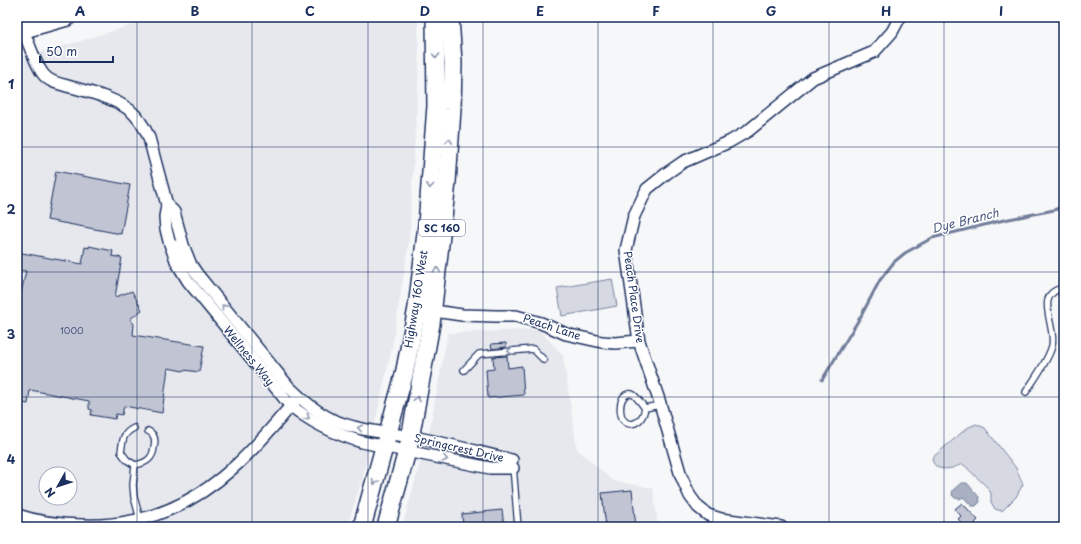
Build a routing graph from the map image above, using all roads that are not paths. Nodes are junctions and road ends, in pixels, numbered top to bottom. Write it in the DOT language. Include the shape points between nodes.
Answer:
graph roads {
  1 [pos="67,17"];
  2 [pos="435,17"];
  3 [pos="450,17"];
  4 [pos="900,17"];
  5 [pos="20,30"];
  6 [pos="167,205"];
  7 [pos="169,241"];
  8 [pos="197,274"];
  9 [pos="1064,288"];
  10 [pos="205,294"];
  11 [pos="424,310"];
  12 [pos="223,323"];
  13 [pos="639,341"];
  14 [pos="267,360"];
  15 [pos="544,360"];
  16 [pos="464,370"];
  17 [pos="1026,392"];
  18 [pos="299,397"];
  19 [pos="660,405"];
  20 [pos="291,406"];
  21 [pos="645,408"];
  22 [pos="134,428"];
  23 [pos="148,430"];
  24 [pos="397,442"];
  25 [pos="512,464"];
  26 [pos="135,465"];
  27 [pos="17,515"];
  28 [pos="140,519"];
  29 [pos="362,527"];
  30 [pos="386,527"];
  31 [pos="518,527"];
  32 [pos="781,527"];
  1 -- 5 [label="main road"];
  2 -- 11 [label="main road, Highway 160 West / SC 160, one-way" via="436,106"];
  11 -- 3 [label="main road, Highway 160 West / SC 160, one-way" via="447,182 453,63"];
  4 -- 13 [label="street, Peach Place Drive" via="892,32 874,52 814,78 748,131 683,162 647,189 634,216 626,250"];
  5 -- 6 [label="street, Wellness Way" via="37,64 44,75 53,82 123,104 135,114 149,138"];
  6 -- 7 [label="street, Wellness Way" via="165,217"];
  6 -- 8 [label="street, Wellness Way" via="174,212 183,245"];
  7 -- 8 [label="lane" via="176,244 184,264"];
  7 -- 10 [label="street, Wellness Way" via="180,269"];
  8 -- 10 [label="street, Wellness Way"];
  9 -- 17 [label="lane" via="1053,292 1047,300 1052,344 1048,356"];
  10 -- 12 [label="street, Wellness Way"];
  14 -- 10 [label="street, Wellness Way, one-way"];
  11 -- 13 [label="street, Peach Lane" via="516,316 566,334 602,342"];
  11 -- 24 [label="main road, Highway 160 West / SC 160" via="404,375"];
  12 -- 14 [label="lane" via="235,328 249,346"];
  12 -- 20 [label="street, Wellness Way"];
  13 -- 19 [label="street, Peach Place Drive"];
  14 -- 18 [label="street, Wellness Way"];
  15 -- 16 [label="lane, one-way" via="533,349 479,354"];
  18 -- 20 [label="street"];
  24 -- 18 [label="street, Wellness Way, one-way" via="331,419"];
  19 -- 21 [label="lane"];
  19 -- 32 [label="street, Peach Place Drive" via="680,476 698,507 708,515 721,519"];
  20 -- 24 [label="street, Wellness Way, one-way" via="307,418 348,438"];
  20 -- 28 [label="street" via="233,469 210,487 178,506"];
  21 -- 21 [label="lane" via="632,394 621,401 622,415 627,423 640,420"];
  22 -- 26 [label="lane" via="123,437 121,452"];
  23 -- 26 [label="lane" via="154,435 153,453 142,464"];
  24 -- 25 [label="street, Springcrest Drive"];
  24 -- 29 [label="main road, Highway 160 West / SC 160, one-way"];
  24 -- 30 [label="main road, Highway 160 West / SC 160"];
  25 -- 31 [label="lane, Springcrest Drive"];
  26 -- 28 [label="lane" via="134,497"];
  27 -- 28 [label="street" via="50,522 98,526"];
}
